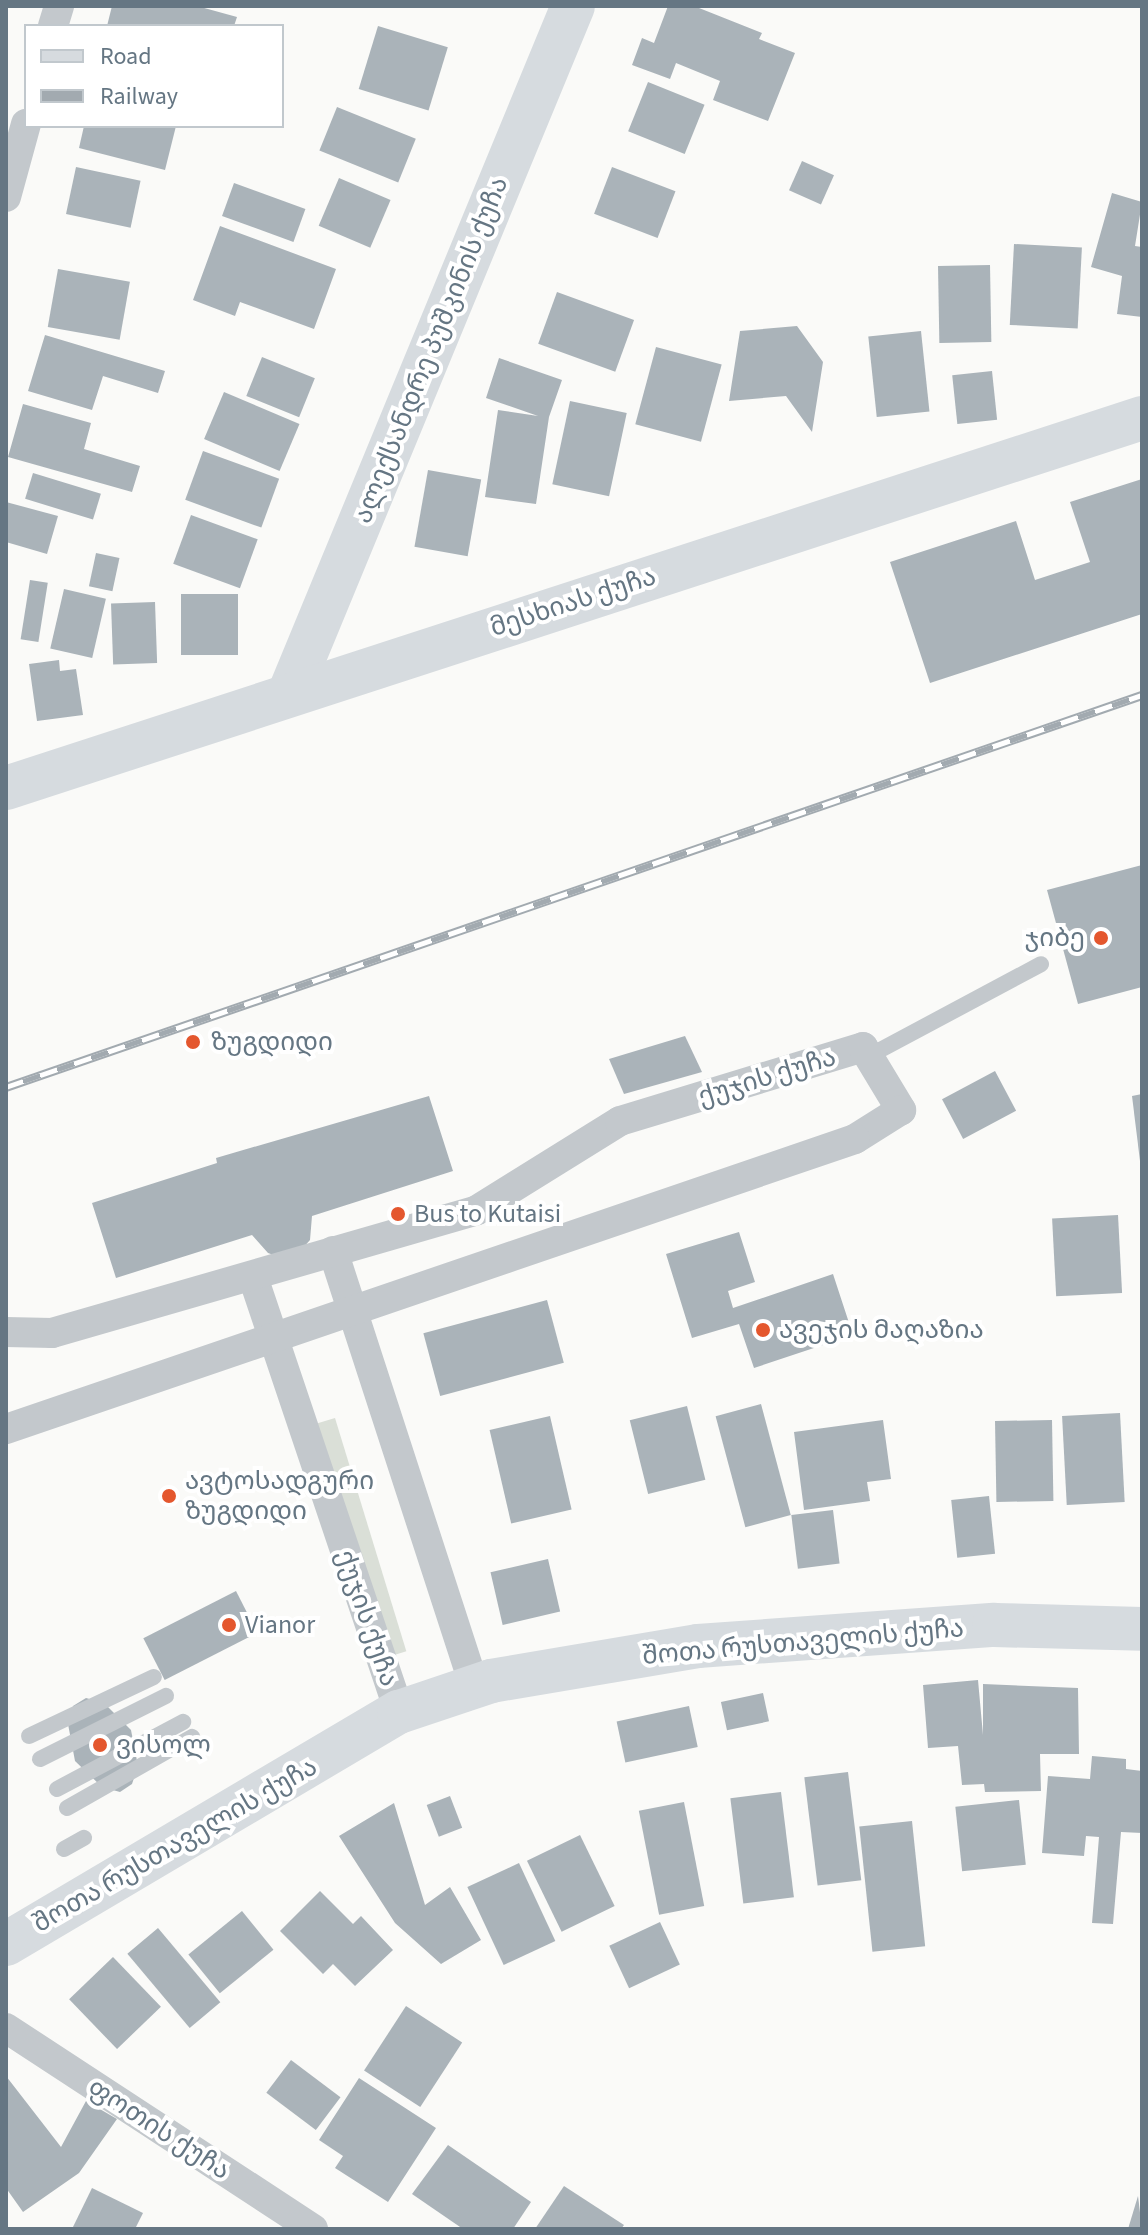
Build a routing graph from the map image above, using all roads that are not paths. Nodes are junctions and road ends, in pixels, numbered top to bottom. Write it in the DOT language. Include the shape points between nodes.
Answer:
graph roads {
  1 [pos="573,6"];
  2 [pos="25,128"];
  3 [pos="6,197"];
  4 [pos="1142,418"];
  5 [pos="289,694"];
  6 [pos="6,788"];
  7 [pos="1041,964"];
  8 [pos="869,1056"];
  9 [pos="333,1251"];
  10 [pos="253,1277"];
  11 [pos="353,1313"];
  12 [pos="6,1332"];
  13 [pos="274,1341"];
  14 [pos="6,1429"];
  15 [pos="1142,1629"];
  16 [pos="154,1677"];
  17 [pos="474,1686"];
  18 [pos="166,1696"];
  19 [pos="399,1712"];
  20 [pos="183,1722"];
  21 [pos="29,1736"];
  22 [pos="192,1737"];
  23 [pos="40,1759"];
  24 [pos="57,1789"];
  25 [pos="67,1808"];
  26 [pos="84,1838"];
  27 [pos="64,1849"];
  28 [pos="6,1944"];
  29 [pos="6,2028"];
  30 [pos="313,2229"];
  1 -- 5 [label="street, ალექსანდრე პუშკინის ქუჩა"];
  2 -- 3 [label="street"];
  4 -- 5 [label="street, მესხიას ქუჩა"];
  5 -- 6 [label="street, მესხიას ქუჩა"];
  7 -- 8 [label="lane"];
  8 -- 9 [label="street, ქუჯის ქუჩა" via="863,1047 620,1121 477,1210"];
  8 -- 11 [label="street, ქუჯის ქუჩა" via="901,1110 855,1139"];
  9 -- 10 [label="street, ქუჯის ქუჩა"];
  9 -- 11 [label="street"];
  10 -- 12 [label="street, ქუჯის ქუჩა" via="52,1333"];
  10 -- 13 [label="street, ქუჯის ქუჩა"];
  11 -- 13 [label="street, ქუჯის ქუჩა"];
  11 -- 17 [label="street"];
  13 -- 14 [label="street, ქუჯის ქუჩა"];
  13 -- 19 [label="street, ქუჯის ქუჩა"];
  15 -- 17 [label="street, შოთა რუსთაველის ქუჩა" via="994,1625 698,1646"];
  16 -- 21 [label="lane"];
  17 -- 19 [label="street, შოთა რუსთაველის ქუჩა"];
  18 -- 23 [label="lane"];
  19 -- 28 [label="street, შოთა რუსთაველის ქუჩა"];
  20 -- 24 [label="lane"];
  22 -- 25 [label="lane"];
  26 -- 27 [label="lane"];
  29 -- 30 [label="street, ფოთის ქუჩა"];
}
